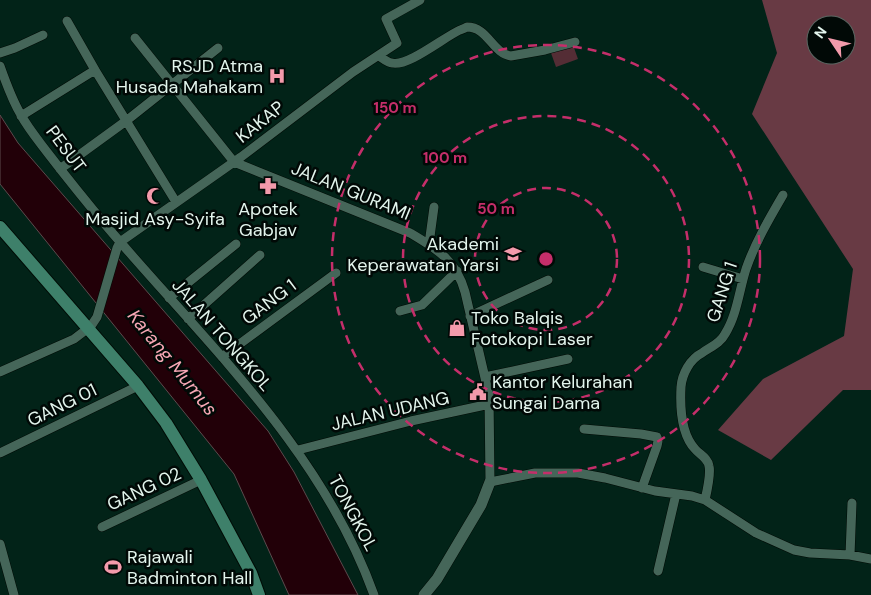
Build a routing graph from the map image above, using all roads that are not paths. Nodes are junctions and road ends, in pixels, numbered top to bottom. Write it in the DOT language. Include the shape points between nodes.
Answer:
graph roads {
  1 [pos="420,0"];
  2 [pos="67,21"];
  3 [pos="43,35"];
  4 [pos="135,38"];
  5 [pos="575,42"];
  6 [pos="218,48"];
  7 [pos="0,53"];
  8 [pos="379,56"];
  9 [pos="0,66"];
  10 [pos="95,70"];
  11 [pos="172,84"];
  12 [pos="21,116"];
  13 [pos="126,121"];
  14 [pos="234,162"];
  15 [pos="60,170"];
  16 [pos="783,194"];
  17 [pos="176,202"];
  18 [pos="434,207"];
  19 [pos="0,227"];
  20 [pos="236,244"];
  21 [pos="428,244"];
  22 [pos="118,246"];
  23 [pos="260,255"];
  24 [pos="703,267"];
  25 [pos="457,271"];
  26 [pos="336,273"];
  27 [pos="743,279"];
  28 [pos="548,280"];
  29 [pos="169,298"];
  30 [pos="400,311"];
  31 [pos="470,316"];
  32 [pos="188,319"];
  33 [pos="88,330"];
  34 [pos="222,357"];
  35 [pos="568,359"];
  36 [pos="0,372"];
  37 [pos="484,377"];
  38 [pos="138,386"];
  39 [pos="490,404"];
  40 [pos="584,429"];
  41 [pos="298,450"];
  42 [pos="0,453"];
  43 [pos="201,480"];
  44 [pos="490,482"];
  45 [pos="642,488"];
  46 [pos="676,494"];
  47 [pos="706,500"];
  48 [pos="852,503"];
  49 [pos="102,527"];
  50 [pos="0,544"];
  51 [pos="850,555"];
  52 [pos="871,559"];
  53 [pos="658,571"];
  54 [pos="14,595"];
  55 [pos="259,595"];
  56 [pos="374,595"];
  57 [pos="424,595"];
  1 -- 8 [label="street, KAKAP" via="386,19 397,43"];
  2 -- 10 [label="street"];
  3 -- 7 [label="street"];
  4 -- 11 [label="street"];
  5 -- 8 [label="street" via="511,56 495,49 490,38 480,31 467,27 406,62 392,64"];
  6 -- 11 [label="street"];
  8 -- 14 [label="street, KAKAP" via="309,104"];
  9 -- 12 [label="street, PESUT"];
  10 -- 12 [label="street"];
  10 -- 13 [label="street"];
  11 -- 13 [label="street"];
  11 -- 14 [label="street"];
  12 -- 15 [label="street, PESUT"];
  13 -- 15 [label="street"];
  13 -- 17 [label="street"];
  14 -- 17 [label="street, KAKAP"];
  14 -- 21 [label="street, JALAN GURAMI" via="395,226"];
  15 -- 22 [label="street, PESUT"];
  16 -- 27 [label="street, GANG 1" via="760,235"];
  17 -- 22 [label="street, KAKAP"];
  18 -- 21 [label="street"];
  19 -- 33 [label="main road"];
  20 -- 29 [label="street"];
  21 -- 25 [label="street, JALAN GURAMI" via="447,258"];
  22 -- 29 [label="street, JALAN TONGKOL"];
  22 -- 33 [label="street" via="97,317"];
  23 -- 32 [label="street"];
  24 -- 27 [label="street"];
  25 -- 30 [label="street" via="422,305"];
  25 -- 31 [label="street, JALAN GURAMI"];
  26 -- 34 [label="street, GANG 1"];
  27 -- 47 [label="street, GANG 1" via="726,333 693,360 682,380 687,437 710,466"];
  28 -- 31 [label="street"];
  29 -- 32 [label="street, JALAN TONGKOL"];
  31 -- 37 [label="street, JALAN GURAMI"];
  32 -- 34 [label="street, JALAN TONGKOL"];
  33 -- 36 [label="street"];
  33 -- 38 [label="main road"];
  34 -- 41 [label="street, JALAN TONGKOL"];
  35 -- 37 [label="street"];
  37 -- 39 [label="street, JALAN GURAMI"];
  38 -- 42 [label="street, GANG 01"];
  38 -- 43 [label="main road" via="166,423"];
  39 -- 41 [label="street, JALAN UDANG"];
  39 -- 44 [label="street, JALAN GURAMI"];
  40 -- 45 [label="street" via="656,437 657,446"];
  41 -- 56 [label="street, TONGKOL" via="333,506"];
  43 -- 49 [label="street, GANG 02"];
  43 -- 55 [label="main road" via="251,572"];
  44 -- 45 [label="street" via="536,473 568,473"];
  44 -- 57 [label="street, JALAN GURAMI" via="487,494 437,579"];
  45 -- 46 [label="street"];
  46 -- 47 [label="street"];
  46 -- 53 [label="street"];
  47 -- 51 [label="street" via="756,533 786,547 810,553"];
  48 -- 51 [label="street"];
  50 -- 54 [label="street"];
  51 -- 52 [label="street"];
}
